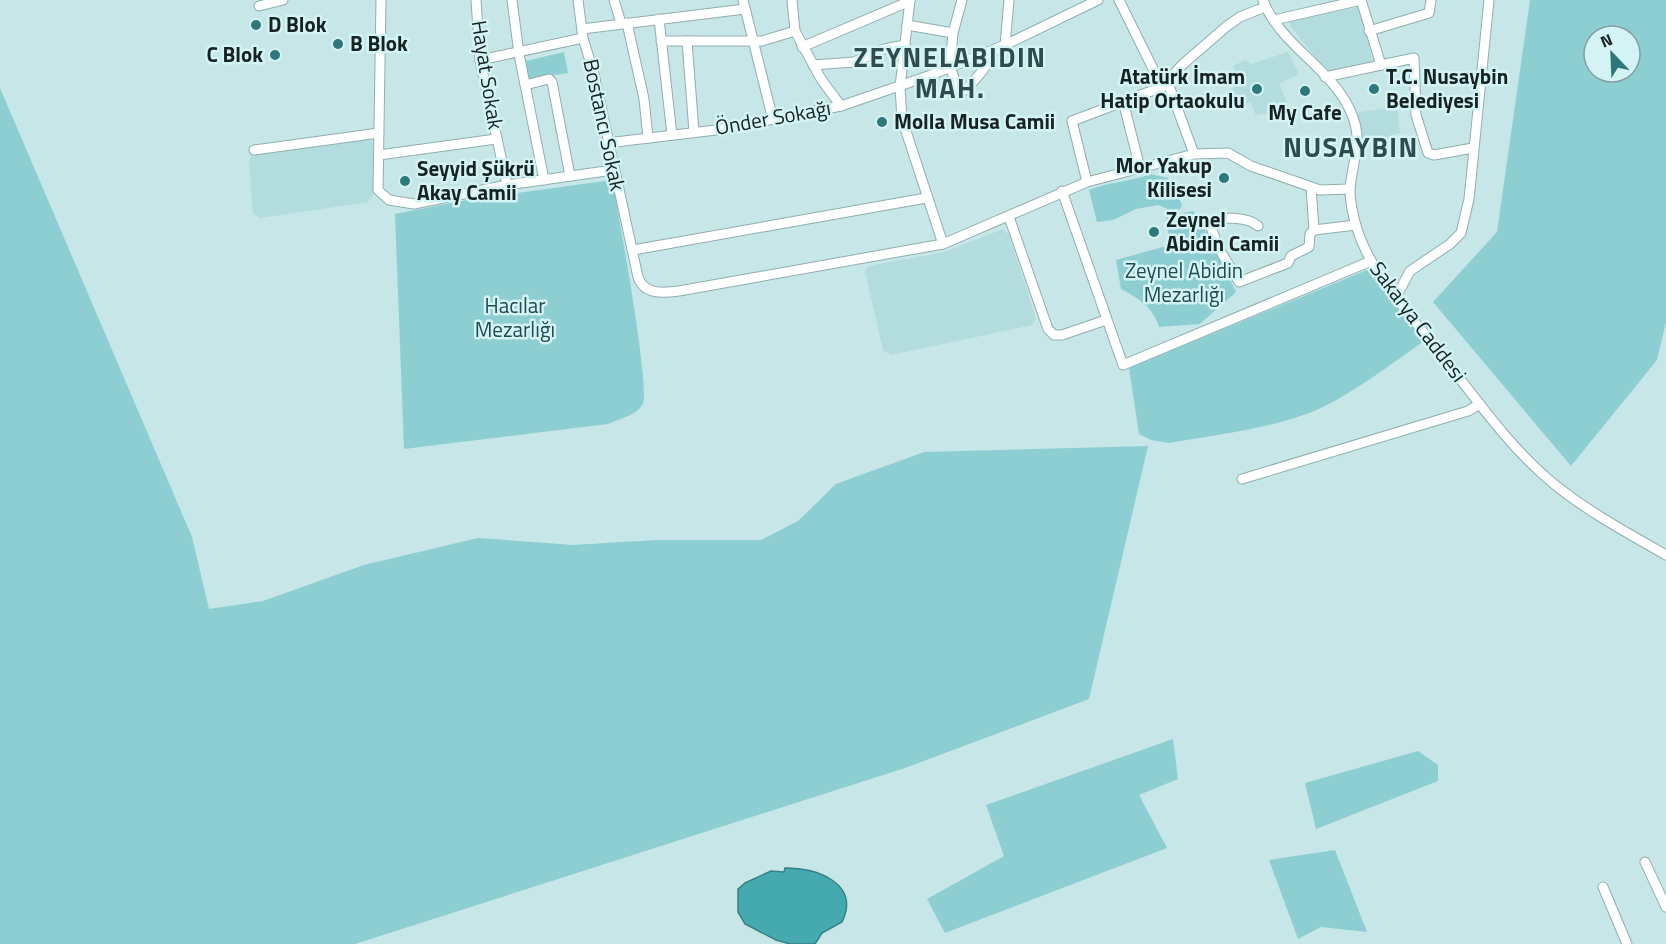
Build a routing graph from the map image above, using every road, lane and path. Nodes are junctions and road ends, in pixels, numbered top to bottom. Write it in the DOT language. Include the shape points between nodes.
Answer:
graph roads {
  1 [pos="283,0"];
  2 [pos="381,0"];
  3 [pos="476,0"];
  4 [pos="512,0"];
  5 [pos="578,0"];
  6 [pos="614,0"];
  7 [pos="792,0"];
  8 [pos="910,0"];
  9 [pos="962,0"];
  10 [pos="1009,0"];
  11 [pos="1098,0"];
  12 [pos="1119,0"];
  13 [pos="1361,0"];
  14 [pos="1431,0"];
  15 [pos="1489,0"];
  16 [pos="1266,2"];
  17 [pos="744,4"];
  18 [pos="259,6"];
  19 [pos="659,19"];
  20 [pos="1274,20"];
  21 [pos="624,23"];
  22 [pos="907,25"];
  23 [pos="795,31"];
  24 [pos="1369,31"];
  25 [pos="582,33"];
  26 [pos="953,33"];
  27 [pos="661,41"];
  28 [pos="687,41"];
  29 [pos="752,42"];
  30 [pos="905,45"];
  31 [pos="802,46"];
  32 [pos="1000,47"];
  33 [pos="519,54"];
  34 [pos="480,60"];
  35 [pos="813,65"];
  36 [pos="1380,65"];
  37 [pos="950,67"];
  38 [pos="1325,77"];
  39 [pos="1165,84"];
  40 [pos="525,85"];
  41 [pos="900,87"];
  42 [pos="1123,101"];
  43 [pos="841,106"];
  44 [pos="773,120"];
  45 [pos="694,132"];
  46 [pos="379,133"];
  47 [pos="672,135"];
  48 [pos="496,138"];
  49 [pos="648,138"];
  50 [pos="607,143"];
  51 [pos="1473,148"];
  52 [pos="254,150"];
  53 [pos="1194,153"];
  54 [pos="379,155"];
  55 [pos="1140,168"];
  56 [pos="613,170"];
  57 [pos="570,176"];
  58 [pos="544,180"];
  59 [pos="1087,182"];
  60 [pos="507,185"];
  61 [pos="1311,187"];
  62 [pos="1350,189"];
  63 [pos="1062,191"];
  64 [pos="927,198"];
  65 [pos="1009,217"];
  66 [pos="1356,225"];
  67 [pos="1258,226"];
  68 [pos="1314,230"];
  69 [pos="943,244"];
  70 [pos="633,250"];
  71 [pos="1371,261"];
  72 [pos="1396,297"];
  73 [pos="1106,320"];
  74 [pos="1480,404"];
  75 [pos="1242,479"];
  76 [pos="1666,555"];
  77 [pos="1645,862"];
  78 [pos="1604,887"];
  79 [pos="1666,907"];
  80 [pos="1627,944"];
  1 -- 18 [label="street"];
  2 -- 46 [label="street"];
  3 -- 34 [label="street, Hayat Sokak"];
  4 -- 33 [label="street"];
  5 -- 25 [label="street, Bostancı Sokak"];
  6 -- 21 [label="street"];
  7 -- 23 [label="street"];
  8 -- 22 [label="street"];
  8 -- 31 [label="street"];
  9 -- 26 [label="street"];
  10 -- 32 [label="street"];
  11 -- 32 [label="street, Önder Sokağı"];
  12 -- 39 [label="street"];
  13 -- 20 [label="street"];
  13 -- 24 [label="street"];
  14 -- 24 [label="street" via="1429,14"];
  15 -- 51 [label="street"];
  16 -- 20 [label="street, Sakarya Caddesi"];
  16 -- 39 [label="street" via="1227,26"];
  17 -- 19 [label="street"];
  17 -- 29 [label="street"];
  19 -- 21 [label="street"];
  19 -- 27 [label="street"];
  20 -- 38 [label="street, Sakarya Caddesi"];
  21 -- 25 [label="street"];
  21 -- 49 [label="street" via="644,99"];
  22 -- 26 [label="street"];
  22 -- 30 [label="street"];
  23 -- 29 [label="street"];
  23 -- 31 [label="street"];
  24 -- 36 [label="street"];
  25 -- 33 [label="street"];
  25 -- 50 [label="street, Bostancı Sokak"];
  26 -- 37 [label="street"];
  27 -- 28 [label="street"];
  27 -- 47 [label="street"];
  28 -- 29 [label="street"];
  28 -- 45 [label="street"];
  29 -- 44 [label="street"];
  30 -- 35 [label="street" via="854,62"];
  30 -- 41 [label="street"];
  31 -- 35 [label="street"];
  32 -- 37 [label="street, Önder Sokağı"];
  32 -- 37 [label="street" via="965,90 958,88"];
  33 -- 34 [label="street"];
  33 -- 40 [label="street"];
  34 -- 48 [label="street, Hayat Sokak"];
  35 -- 43 [label="street"];
  36 -- 38 [label="street"];
  36 -- 51 [label="street" via="1414,58 1416,115 1430,155"];
  37 -- 41 [label="street, Önder Sokağı"];
  38 -- 62 [label="street, Sakarya Caddesi" via="1346,102 1358,132"];
  39 -- 42 [label="street"];
  39 -- 53 [label="street"];
  40 -- 57 [label="street" via="549,79 552,82"];
  40 -- 58 [label="street"];
  41 -- 43 [label="street, Önder Sokağı"];
  41 -- 64 [label="street" via="902,119"];
  42 -- 55 [label="street"];
  42 -- 59 [label="street" via="1072,121"];
  43 -- 44 [label="street, Önder Sokağı"];
  44 -- 45 [label="street, Önder Sokağı"];
  45 -- 47 [label="street, Önder Sokağı"];
  46 -- 52 [label="street"];
  46 -- 54 [label="street"];
  47 -- 49 [label="street, Önder Sokağı"];
  48 -- 54 [label="street"];
  48 -- 60 [label="street, Hayat Sokak"];
  49 -- 50 [label="street, Önder Sokağı"];
  50 -- 56 [label="street, Bostancı Sokak"];
  51 -- 72 [label="street" via="1469,200 1461,233 1410,271"];
  53 -- 55 [label="street, Bostancı Sokak"];
  53 -- 61 [label="street, Bostancı Sokak" via="1228,153 1251,166"];
  54 -- 60 [label="street" via="378,190 389,200 414,204"];
  55 -- 59 [label="street, Bostancı Sokak"];
  56 -- 57 [label="street"];
  56 -- 70 [label="street, Bostancı Sokak"];
  57 -- 58 [label="street"];
  58 -- 60 [label="street"];
  59 -- 63 [label="street, Bostancı Sokak"];
  61 -- 62 [label="street, Bostancı Sokak" via="1329,191"];
  61 -- 68 [label="street"];
  62 -- 66 [label="street, Sakarya Caddesi"];
  63 -- 65 [label="street, Bostancı Sokak"];
  63 -- 73 [label="street"];
  64 -- 69 [label="street"];
  64 -- 70 [label="street"];
  65 -- 69 [label="street, Bostancı Sokak"];
  65 -- 73 [label="street" via="1048,329 1054,335 1062,334"];
  66 -- 68 [label="street"];
  66 -- 71 [label="street, Sakarya Caddesi"];
  67 -- 68 [label="street" via="1252,221 1225,219 1210,224 1218,248 1239,282 1288,263 1291,256 1310,246"];
  69 -- 70 [label="street, Bostancı Sokak" via="666,292 652,292 640,283"];
  71 -- 72 [label="street, Sakarya Caddesi"];
  71 -- 73 [label="street" via="1123,365"];
  72 -- 74 [label="street, Sakarya Caddesi"];
  74 -- 75 [label="street" via="1468,411"];
  74 -- 76 [label="street, Sakarya Caddesi" via="1520,452 1554,484"];
  77 -- 79 [label="street"];
  78 -- 80 [label="street"];
}
